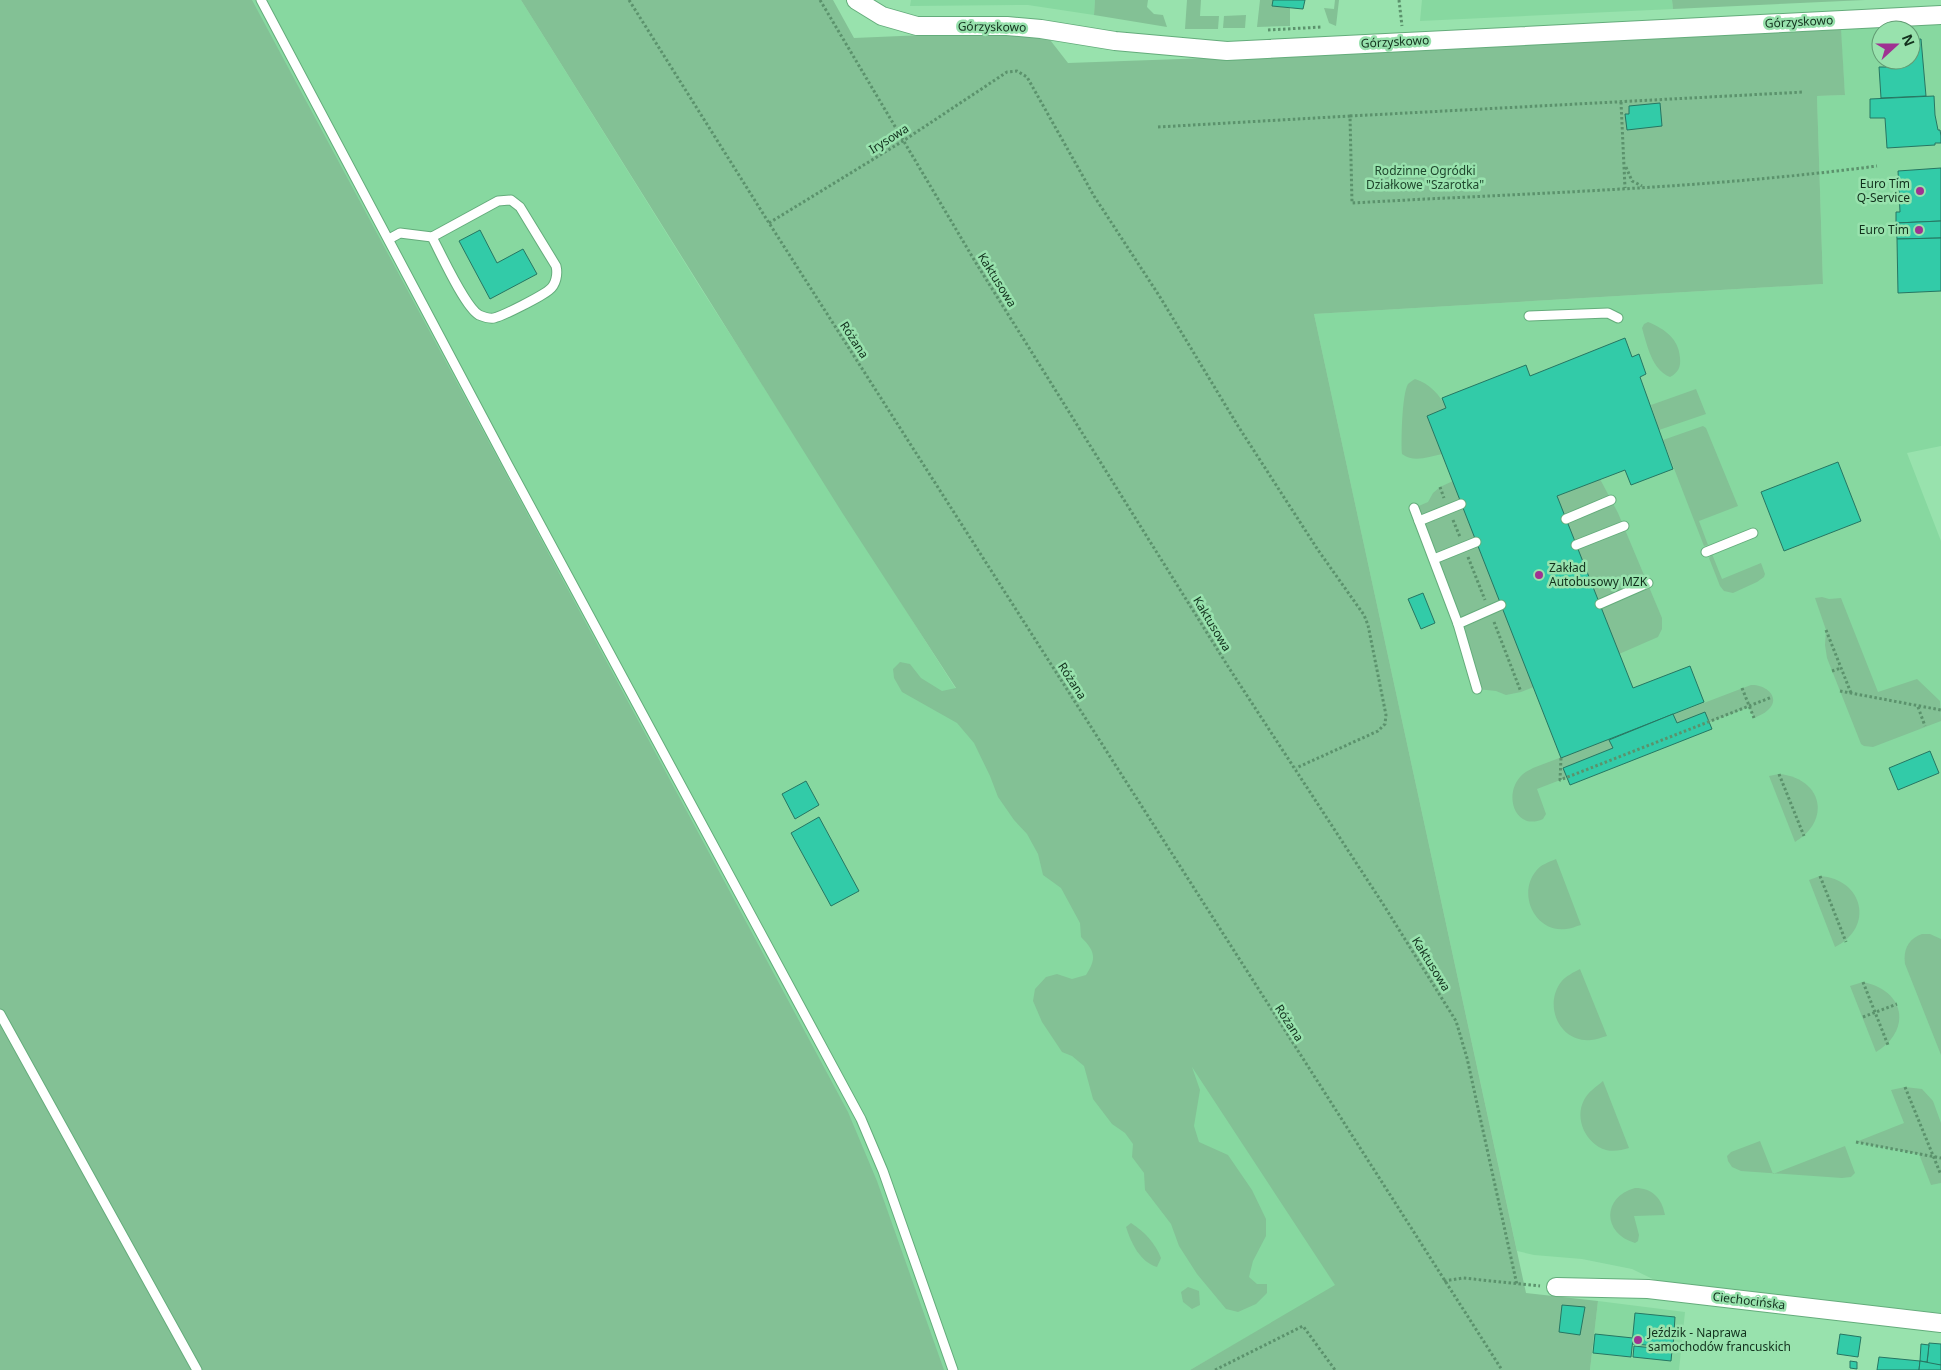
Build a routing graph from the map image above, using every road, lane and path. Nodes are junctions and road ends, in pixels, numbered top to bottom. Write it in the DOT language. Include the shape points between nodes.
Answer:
graph roads {
  1 [pos="261,0"];
  2 [pos="629,0"];
  3 [pos="820,0"];
  4 [pos="1399,0"];
  5 [pos="866,3"];
  6 [pos="1941,15"];
  7 [pos="1396,25"];
  8 [pos="1327,27"];
  9 [pos="1264,30"];
  10 [pos="1403,33"];
  11 [pos="1804,92"];
  12 [pos="1621,102"];
  13 [pos="1350,116"];
  14 [pos="1158,127"];
  15 [pos="903,141"];
  16 [pos="1624,164"];
  17 [pos="1877,166"];
  18 [pos="1642,187"];
  19 [pos="1625,188"];
  20 [pos="769,223"];
  21 [pos="432,237"];
  22 [pos="389,239"];
  23 [pos="1529,316"];
  24 [pos="1618,318"];
  25 [pos="1440,487"];
  26 [pos="1611,500"];
  27 [pos="1461,504"];
  28 [pos="1414,508"];
  29 [pos="1449,508"];
  30 [pos="1566,519"];
  31 [pos="1419,521"];
  32 [pos="1624,526"];
  33 [pos="1753,533"];
  34 [pos="1476,542"];
  35 [pos="1576,545"];
  36 [pos="1464,547"];
  37 [pos="1706,552"];
  38 [pos="1434,559"];
  39 [pos="1648,583"];
  40 [pos="1600,604"];
  41 [pos="1501,605"];
  42 [pos="1489,609"];
  43 [pos="1458,624"];
  44 [pos="1826,630"];
  45 [pos="1841,668"];
  46 [pos="1832,671"];
  47 [pos="1742,688"];
  48 [pos="1477,690"];
  49 [pos="1840,691"];
  50 [pos="1520,692"];
  51 [pos="1851,694"];
  52 [pos="1772,698"];
  53 [pos="1918,706"];
  54 [pos="1749,707"];
  55 [pos="1941,710"];
  56 [pos="1754,718"];
  57 [pos="1925,726"];
  58 [pos="1561,758"];
  59 [pos="1296,768"];
  60 [pos="1779,774"];
  61 [pos="1804,836"];
  62 [pos="1820,876"];
  63 [pos="1846,942"];
  64 [pos="1863,982"];
  65 [pos="1897,1004"];
  66 [pos="1875,1012"];
  67 [pos="0,1014"];
  68 [pos="1862,1017"];
  69 [pos="1888,1045"];
  70 [pos="1905,1087"];
  71 [pos="1856,1142"];
  72 [pos="1932,1156"];
  73 [pos="1941,1158"];
  74 [pos="1941,1176"];
  75 [pos="1444,1281"];
  76 [pos="1517,1285"];
  77 [pos="1556,1287"];
  78 [pos="1941,1323"];
  79 [pos="197,1370"];
  80 [pos="952,1370"];
  81 [pos="1215,1370"];
  82 [pos="1335,1370"];
  83 [pos="1502,1370"];
  1 -- 22 [label="lane"];
  2 -- 20 [label="path, Różana"];
  3 -- 15 [label="path, Kaktusowa"];
  4 -- 10 [label="path"];
  5 -- 10 [label="street, Górzyskowo" via="893,20 917,26 1007,26 1115,41 1227,51"];
  6 -- 10 [label="street, Górzyskowo"];
  7 -- 10 [label="path"];
  8 -- 9 [label="path"];
  11 -- 12 [label="path"];
  12 -- 13 [label="path"];
  12 -- 16 [label="path"];
  13 -- 14 [label="path"];
  13 -- 19 [label="path" via="1352,203"];
  15 -- 20 [label="path, Irysowa"];
  15 -- 59 [label="path, Kaktusowa" via="1229,668"];
  15 -- 59 [label="path, Irysowa" via="1007,72 1017,71 1027,78 1094,196 1249,443 1364,615 1386,715 1385,724 1378,731"];
  16 -- 18 [label="path" via="1632,181"];
  16 -- 19 [label="path"];
  17 -- 18 [label="path" via="1787,177"];
  18 -- 19 [label="path"];
  20 -- 75 [label="path, Różana"];
  21 -- 21 [label="lane" via="498,200 511,200 520,206 556,266 556,280 549,290 498,317 480,315 470,306"];
  21 -- 22 [label="lane" via="400,233"];
  22 -- 80 [label="lane" via="861,1119"];
  23 -- 24 [label="lane" via="1608,313"];
  25 -- 29 [label="path"];
  26 -- 30 [label="lane"];
  27 -- 29 [label="lane"];
  28 -- 31 [label="lane"];
  29 -- 31 [label="lane"];
  29 -- 36 [label="path"];
  31 -- 38 [label="lane"];
  32 -- 35 [label="lane"];
  33 -- 37 [label="lane"];
  34 -- 36 [label="lane"];
  36 -- 38 [label="lane"];
  36 -- 42 [label="path"];
  38 -- 43 [label="lane"];
  39 -- 40 [label="lane"];
  41 -- 42 [label="lane"];
  42 -- 43 [label="lane"];
  42 -- 50 [label="path"];
  43 -- 48 [label="lane"];
  44 -- 45 [label="path"];
  45 -- 46 [label="path"];
  45 -- 51 [label="path"];
  47 -- 54 [label="path"];
  49 -- 51 [label="path"];
  51 -- 53 [label="path"];
  52 -- 54 [label="path"];
  53 -- 55 [label="path"];
  53 -- 57 [label="path"];
  54 -- 56 [label="path"];
  54 -- 58 [label="path" via="1560,780"];
  59 -- 76 [label="path, Kaktusowa" via="1456,1021"];
  60 -- 61 [label="path"];
  62 -- 63 [label="path"];
  64 -- 66 [label="path"];
  65 -- 66 [label="path"];
  66 -- 68 [label="path"];
  66 -- 69 [label="path"];
  67 -- 79 [label="lane"];
  70 -- 72 [label="path"];
  71 -- 72 [label="path"];
  72 -- 73 [label="path"];
  72 -- 74 [label="path"];
  75 -- 76 [label="path" via="1463,1278"];
  75 -- 83 [label="path, Różana"];
  76 -- 77 [label="path"];
  77 -- 78 [label="street, Ciechocińska" via="1648,1289"];
  81 -- 82 [label="path" via="1303,1326"];
}
